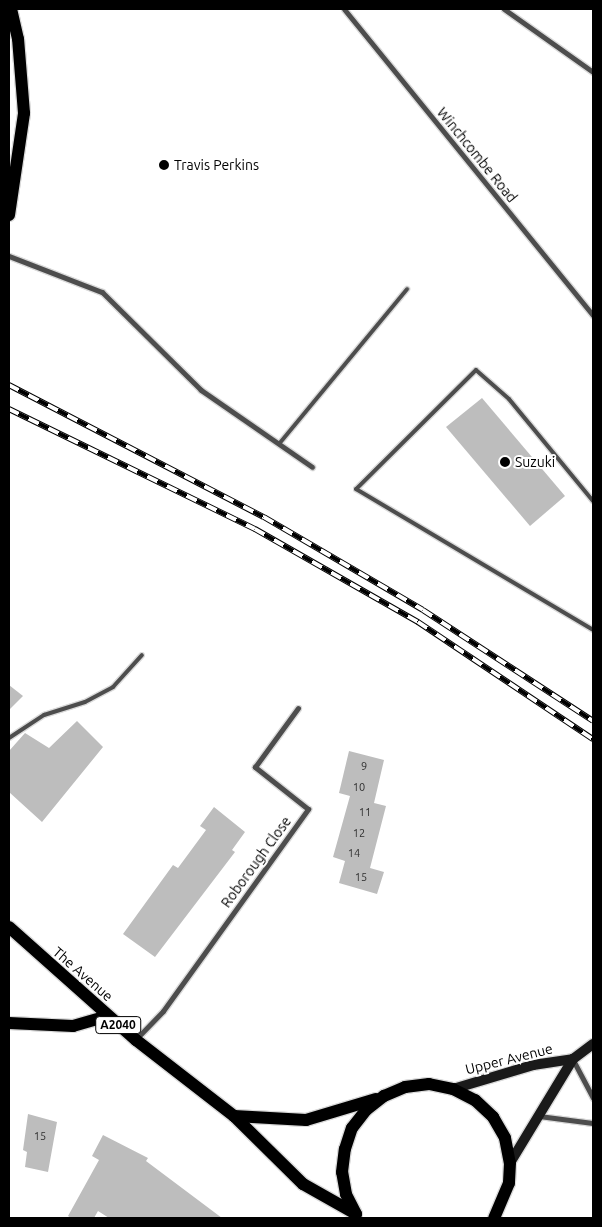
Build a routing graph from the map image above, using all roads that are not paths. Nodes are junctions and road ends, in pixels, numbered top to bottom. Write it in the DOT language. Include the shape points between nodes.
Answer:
graph roads {
  1 [pos="11,9"];
  2 [pos="344,9"];
  3 [pos="504,9"];
  4 [pos="593,72"];
  5 [pos="9,215"];
  6 [pos="9,256"];
  7 [pos="407,289"];
  8 [pos="593,315"];
  9 [pos="279,444"];
  10 [pos="312,467"];
  11 [pos="593,501"];
  12 [pos="593,630"];
  13 [pos="142,655"];
  14 [pos="298,708"];
  15 [pos="9,738"];
  16 [pos="9,928"];
  17 [pos="108,1016"];
  18 [pos="9,1023"];
  19 [pos="136,1040"];
  20 [pos="593,1044"];
  21 [pos="573,1059"];
  22 [pos="453,1088"];
  23 [pos="384,1096"];
  24 [pos="593,1098"];
  25 [pos="234,1116"];
  26 [pos="538,1116"];
  27 [pos="593,1123"];
  28 [pos="510,1163"];
  29 [pos="357,1216"];
  30 [pos="494,1218"];
  1 -- 5 [label="main road" via="18,39 24,113"];
  2 -- 8 [label="street, Winchcombe Road"];
  3 -- 4 [label="street"];
  6 -- 9 [label="street" via="102,292 202,390"];
  7 -- 9 [label="lane"];
  9 -- 10 [label="street"];
  11 -- 12 [label="lane" via="522,413 476,370 356,489"];
  13 -- 15 [label="lane" via="113,687 85,702 44,715"];
  14 -- 19 [label="street, Roborough Close" via="255,767 308,809 162,1011"];
  16 -- 17 [label="main road, The Avenue / A2040"];
  17 -- 18 [label="main road, A2040" via="73,1026"];
  17 -- 19 [label="main road, The Avenue / A2040"];
  19 -- 25 [label="main road, The Avenue / A2040"];
  20 -- 21 [label="street, Upper Avenue"];
  21 -- 22 [label="street, Upper Avenue" via="533,1065"];
  21 -- 24 [label="street"];
  21 -- 26 [label="street, Upper Avenue"];
  22 -- 23 [label="main road" via="429,1084 406,1087"];
  22 -- 28 [label="main road" via="475,1100 493,1117 505,1138"];
  23 -- 25 [label="main road" via="306,1120"];
  23 -- 29 [label="main road" via="366,1110 352,1128 345,1149 342,1172 346,1194"];
  25 -- 29 [label="main road, The Avenue / A2040" via="303,1184"];
  26 -- 27 [label="street"];
  26 -- 28 [label="street, Upper Avenue"];
  28 -- 30 [label="main road" via="509,1183"];
}
